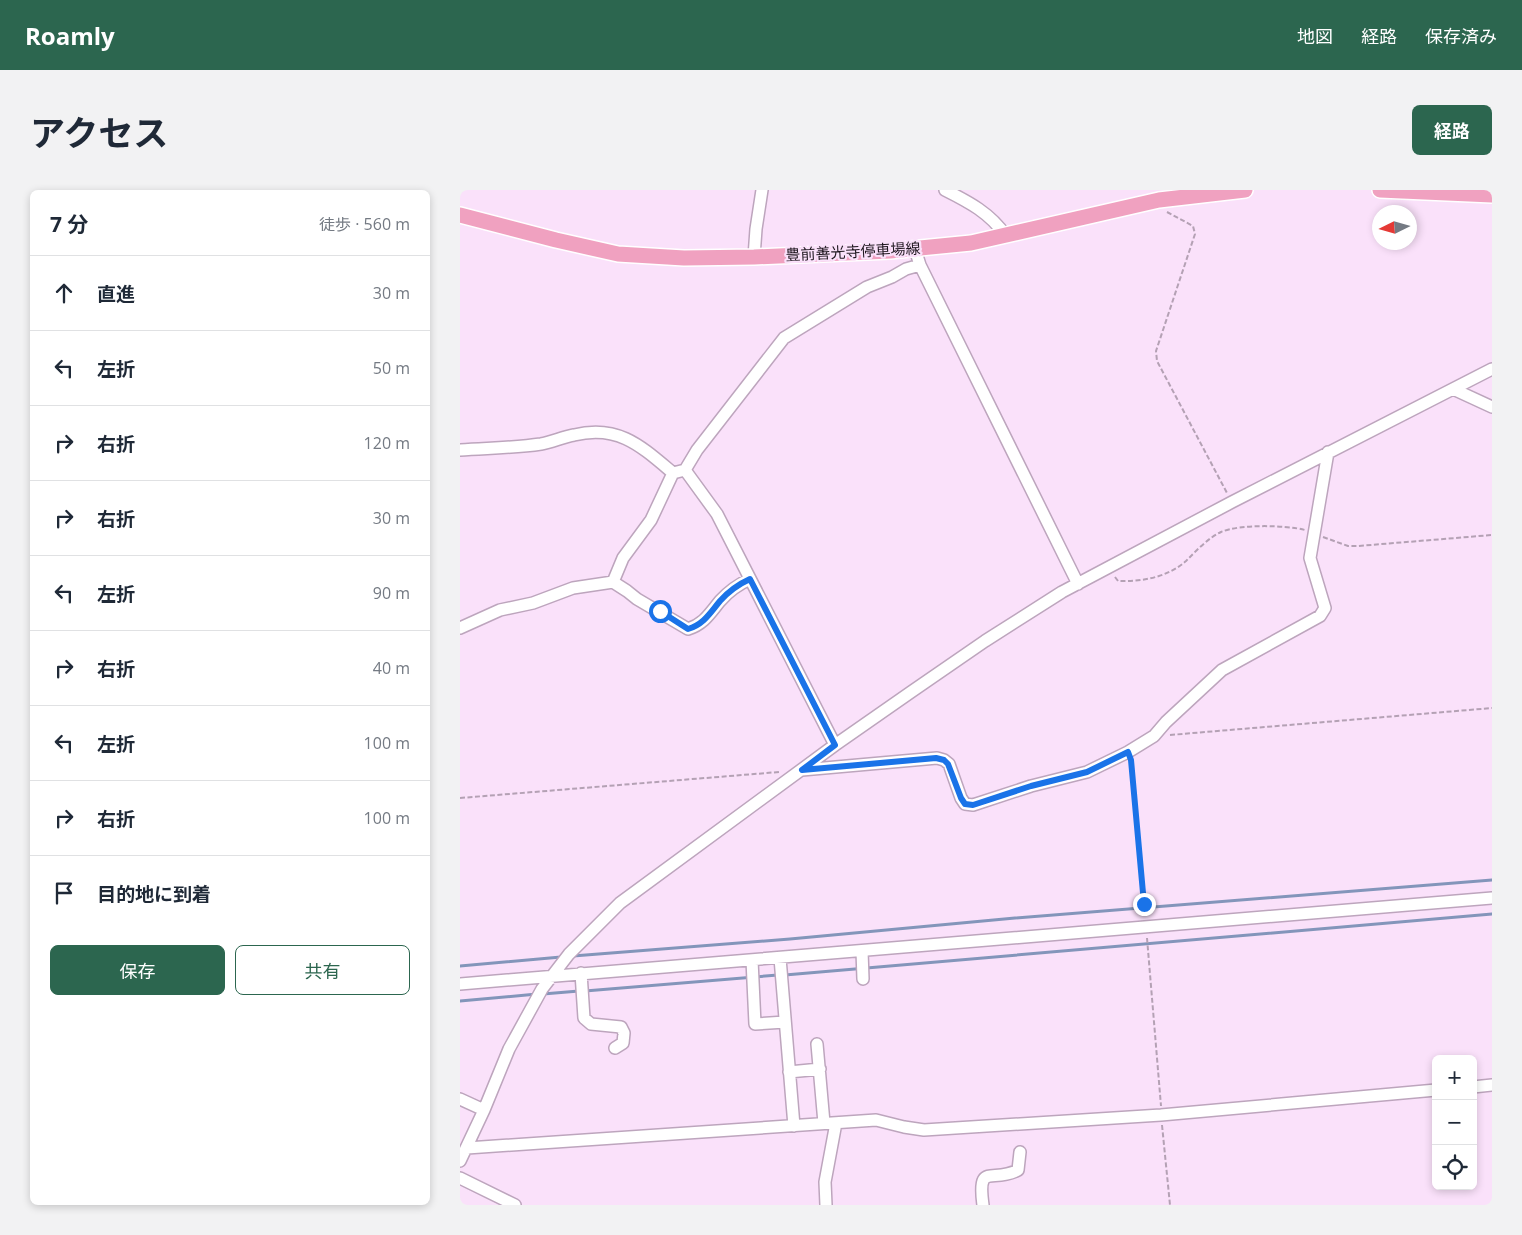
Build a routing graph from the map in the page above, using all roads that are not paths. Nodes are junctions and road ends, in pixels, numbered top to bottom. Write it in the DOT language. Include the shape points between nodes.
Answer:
graph roads {
  1 [pos="762,190"];
  2 [pos="945,190"];
  3 [pos="1245,190"];
  4 [pos="1380,190"];
  5 [pos="1492,195"];
  6 [pos="460,215"];
  7 [pos="1006,236"];
  8 [pos="915,249"];
  9 [pos="754,257"];
  10 [pos="920,265"];
  11 [pos="1492,369"];
  12 [pos="1453,389"];
  13 [pos="1492,407"];
  14 [pos="460,450"];
  15 [pos="1328,452"];
  16 [pos="685,470"];
  17 [pos="673,473"];
  18 [pos="750,579"];
  19 [pos="613,582"];
  20 [pos="1078,584"];
  21 [pos="460,628"];
  22 [pos="835,745"];
  23 [pos="802,770"];
  24 [pos="1492,898"];
  25 [pos="862,951"];
  26 [pos="780,958"];
  27 [pos="752,960"];
  28 [pos="581,974"];
  29 [pos="551,976"];
  30 [pos="863,978"];
  31 [pos="460,984"];
  32 [pos="785,1022"];
  33 [pos="817,1044"];
  34 [pos="615,1048"];
  35 [pos="820,1069"];
  36 [pos="790,1072"];
  37 [pos="1492,1085"];
  38 [pos="1477,1087"];
  39 [pos="1432,1090"];
  40 [pos="460,1099"];
  41 [pos="484,1110"];
  42 [pos="836,1123"];
  43 [pos="824,1124"];
  44 [pos="794,1126"];
  45 [pos="467,1148"];
  46 [pos="1020,1152"];
  47 [pos="460,1161"];
  48 [pos="460,1178"];
  49 [pos="515,1205"];
  50 [pos="826,1205"];
  51 [pos="983,1205"];
  1 -- 9 [label="street"];
  2 -- 7 [label="street" via="978,207"];
  3 -- 7 [label="main road, 豊前善光寺停車場線" via="1159,200"];
  4 -- 5 [label="main road"];
  6 -- 9 [label="main road, 豊前善光寺停車場線" via="618,254 684,258"];
  7 -- 8 [label="main road, 豊前善光寺停車場線"];
  8 -- 9 [label="main road, 豊前善光寺停車場線"];
  8 -- 10 [label="street"];
  10 -- 16 [label="street" via="867,287 784,338"];
  10 -- 20 [label="street"];
  11 -- 12 [label="street"];
  12 -- 13 [label="street"];
  12 -- 15 [label="street"];
  14 -- 17 [label="street" via="542,444 575,434 600,431 618,435 642,447"];
  15 -- 20 [label="street"];
  15 -- 23 [label="street" via="1310,558 1325,608 1320,616 1222,670 1154,736 1128,752 1087,772 973,805 965,804 961,798 948,764 936,758"];
  16 -- 17 [label="street"];
  16 -- 18 [label="street" via="717,514"];
  17 -- 19 [label="street" via="651,520 623,558"];
  18 -- 19 [label="street" via="722,599 706,620 688,629 637,600"];
  18 -- 22 [label="street"];
  19 -- 21 [label="street" via="574,588 533,603 500,610"];
  20 -- 22 [label="street" via="985,641"];
  22 -- 23 [label="street"];
  23 -- 29 [label="street" via="620,903"];
  24 -- 25 [label="street"];
  25 -- 26 [label="street"];
  25 -- 30 [label="street"];
  26 -- 27 [label="street"];
  26 -- 32 [label="street"];
  27 -- 28 [label="street"];
  27 -- 32 [label="street" via="755,1024"];
  28 -- 29 [label="street"];
  28 -- 34 [label="street" via="585,1020 591,1024 621,1027 623,1043"];
  29 -- 31 [label="street"];
  29 -- 41 [label="street" via="510,1049"];
  32 -- 36 [label="street"];
  33 -- 35 [label="street"];
  35 -- 36 [label="street"];
  35 -- 43 [label="street"];
  36 -- 44 [label="street"];
  37 -- 38 [label="street"];
  39 -- 42 [label="street" via="1162,1115 924,1130 876,1120"];
  40 -- 41 [label="street"];
  41 -- 45 [label="street"];
  42 -- 43 [label="street"];
  42 -- 50 [label="street" via="825,1182"];
  43 -- 44 [label="street"];
  44 -- 45 [label="street"];
  45 -- 47 [label="street"];
  46 -- 51 [label="street" via="1018,1170 984,1178 981,1183"];
  48 -- 49 [label="street"];
}
